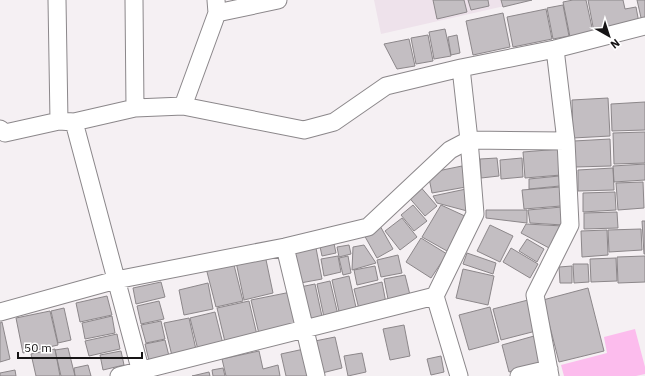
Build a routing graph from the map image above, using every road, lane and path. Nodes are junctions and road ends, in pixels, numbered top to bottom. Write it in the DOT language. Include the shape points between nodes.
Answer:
graph roads {
  1 [pos="57,0"];
  2 [pos="134,0"];
  3 [pos="278,0"];
  4 [pos="216,6"];
  5 [pos="645,26"];
  6 [pos="555,49"];
  7 [pos="461,68"];
  8 [pos="183,106"];
  9 [pos="135,108"];
  10 [pos="66,122"];
  11 [pos="0,129"];
  12 [pos="469,140"];
  13 [pos="566,141"];
  14 [pos="285,247"];
  15 [pos="116,280"];
  16 [pos="435,296"];
  17 [pos="0,312"];
  18 [pos="305,329"];
  19 [pos="549,372"];
  20 [pos="141,373"];
  21 [pos="119,376"];
  22 [pos="316,376"];
  23 [pos="459,376"];
  24 [pos="519,376"];
  1 -- 10 [label="street"];
  2 -- 9 [label="street"];
  3 -- 4 [label="street"];
  4 -- 8 [label="street"];
  5 -- 6 [label="street"];
  6 -- 7 [label="street"];
  6 -- 13 [label="street"];
  7 -- 8 [label="street" via="386,86 334,122 304,130"];
  7 -- 12 [label="street"];
  8 -- 9 [label="street"];
  9 -- 10 [label="street"];
  10 -- 11 [label="street" via="5,133"];
  10 -- 15 [label="street"];
  12 -- 13 [label="street"];
  12 -- 14 [label="street" via="450,150 368,227"];
  12 -- 16 [label="street" via="475,214"];
  13 -- 19 [label="street" via="570,225 535,295"];
  14 -- 15 [label="street"];
  14 -- 18 [label="street"];
  15 -- 17 [label="street"];
  15 -- 20 [label="street"];
  16 -- 18 [label="street"];
  16 -- 23 [label="street"];
  18 -- 20 [label="street"];
  18 -- 22 [label="street"];
  19 -- 24 [label="street"];
  20 -- 21 [label="street"];
}
